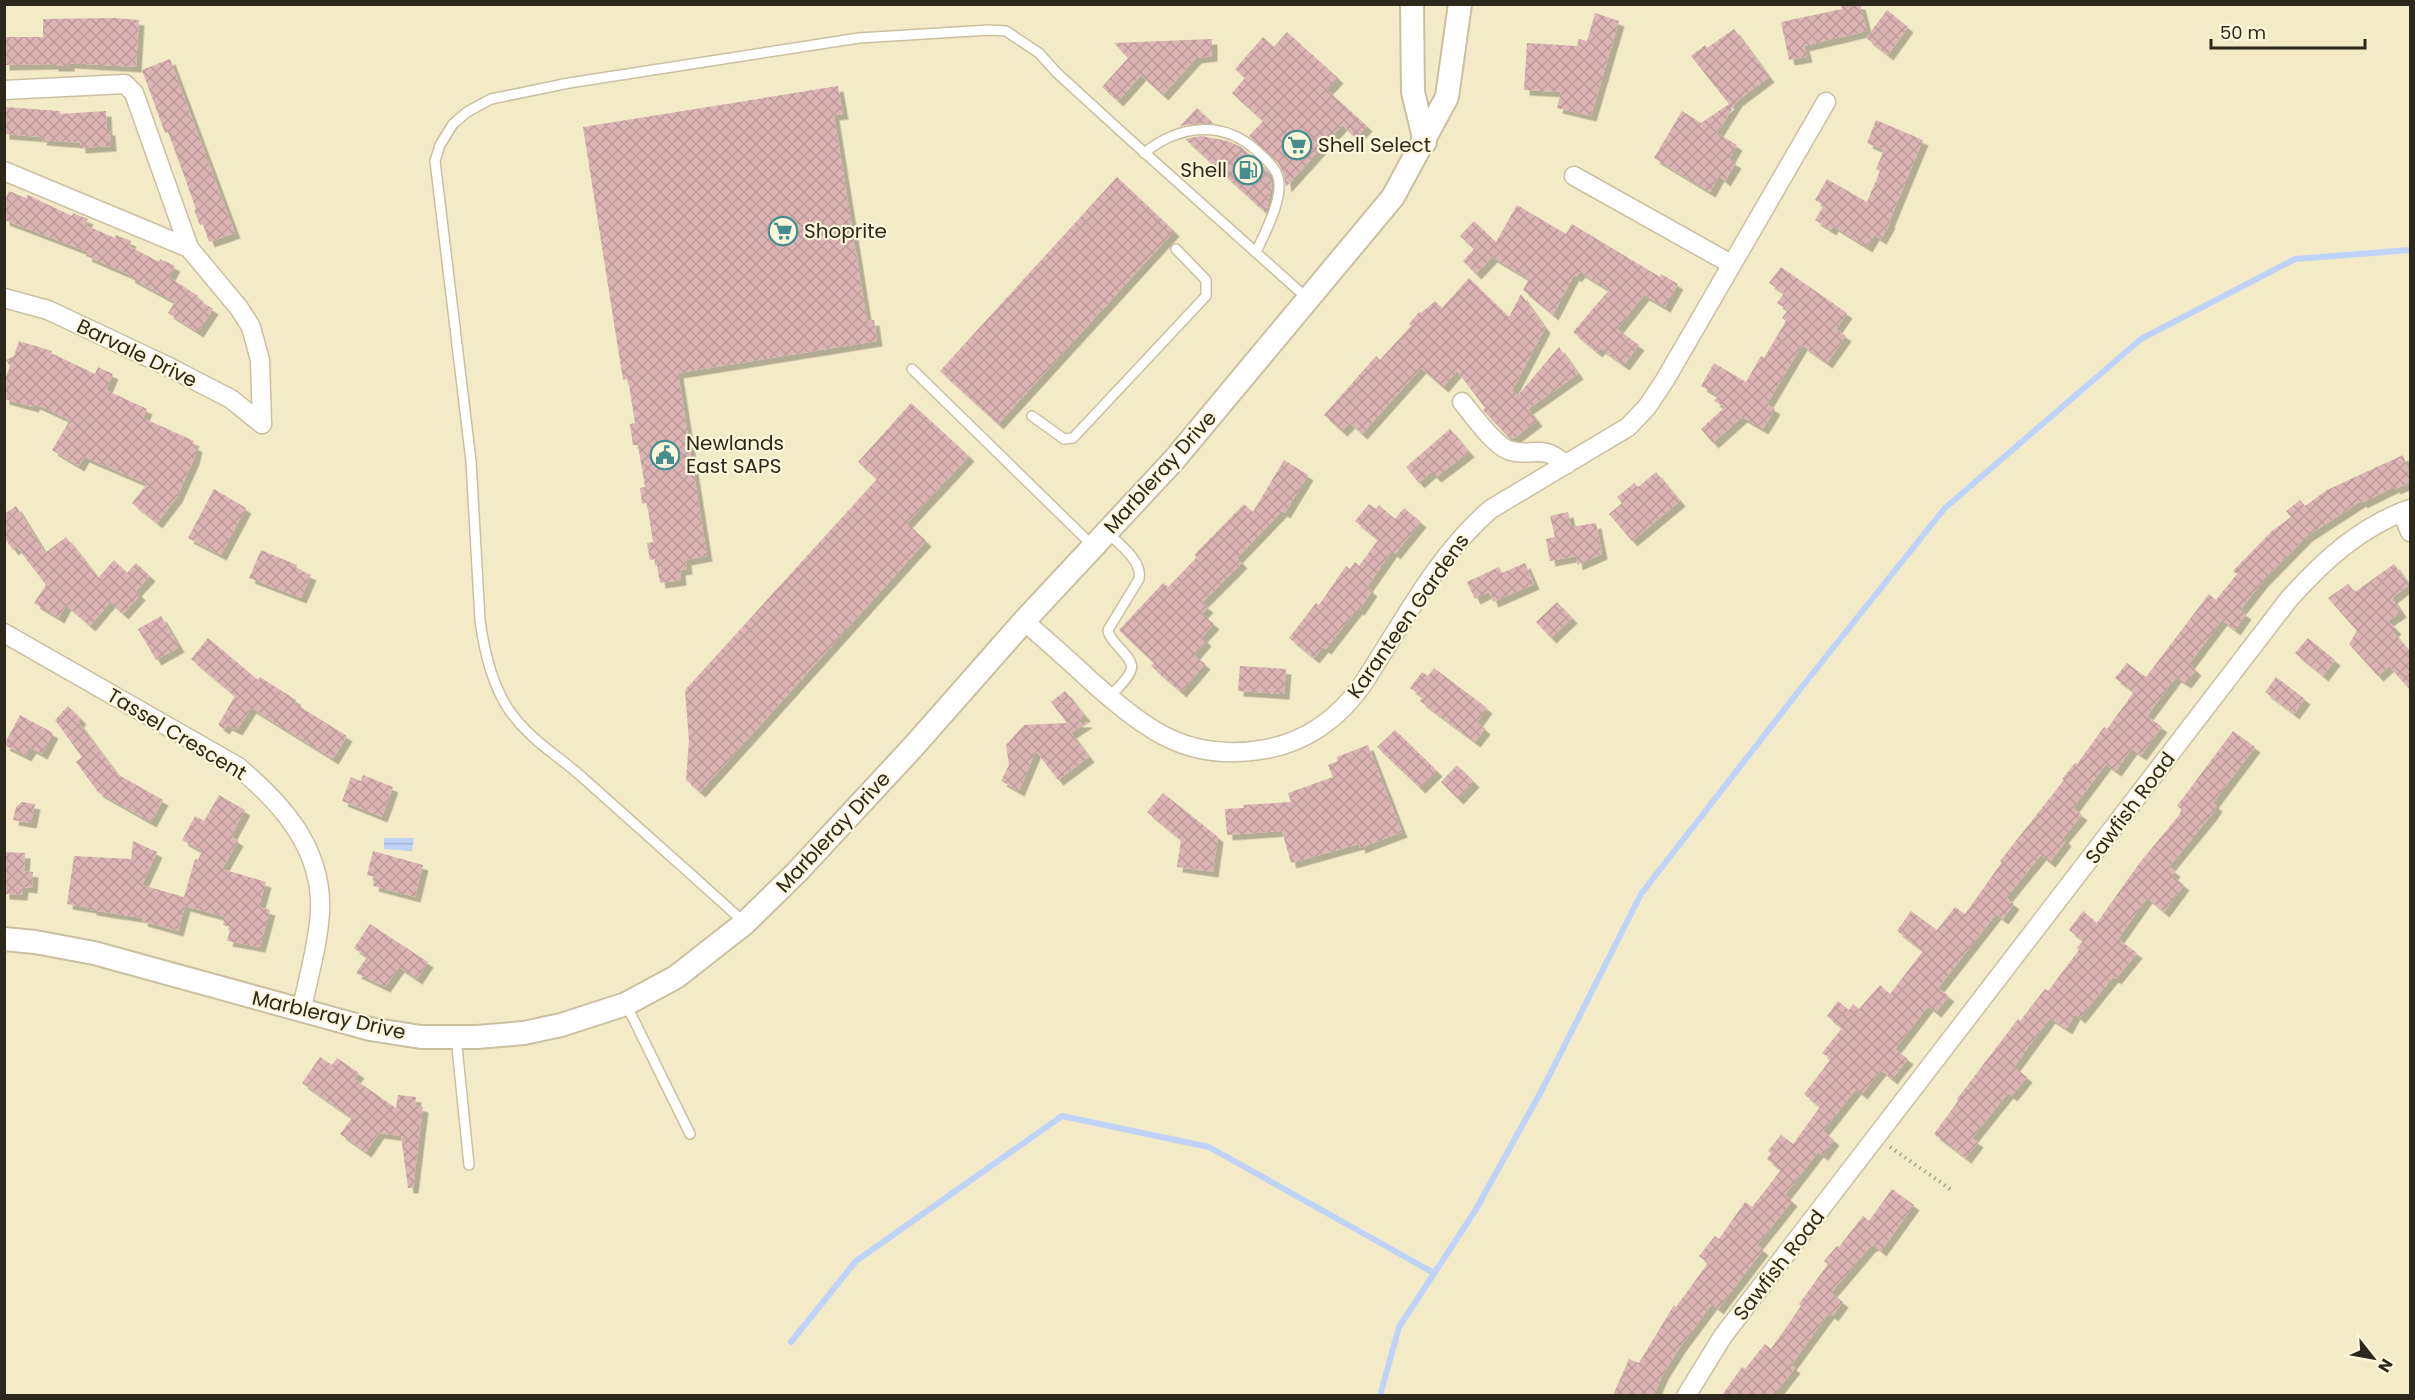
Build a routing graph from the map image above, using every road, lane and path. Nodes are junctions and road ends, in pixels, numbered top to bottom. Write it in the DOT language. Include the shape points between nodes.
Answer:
graph roads {
  1 [pos="1412,4"];
  2 [pos="1460,4"];
  3 [pos="4,90"];
  4 [pos="1826,102"];
  5 [pos="1425,142"];
  6 [pos="1144,153"];
  7 [pos="4,171"];
  8 [pos="1574,176"];
  9 [pos="189,248"];
  10 [pos="1176,249"];
  11 [pos="1256,252"];
  12 [pos="1731,264"];
  13 [pos="4,298"];
  14 [pos="1309,300"];
  15 [pos="912,369"];
  16 [pos="1462,402"];
  17 [pos="1032,416"];
  18 [pos="1566,465"];
  19 [pos="2406,511"];
  20 [pos="2410,532"];
  21 [pos="1100,539"];
  22 [pos="1024,621"];
  23 [pos="4,633"];
  24 [pos="1109,697"];
  25 [pos="745,923"];
  26 [pos="4,939"];
  27 [pos="626,1004"];
  28 [pos="302,1012"];
  29 [pos="456,1037"];
  30 [pos="690,1134"];
  31 [pos="1877,1138"];
  32 [pos="468,1165"];
  33 [pos="1953,1191"];
  34 [pos="1686,1395"];
  1 -- 5 [label="street" via="1413,92"];
  2 -- 5 [label="street, Marbleray Drive" via="1447,97"];
  3 -- 9 [label="street" via="125,84 134,93"];
  4 -- 12 [label="street, Karanteen Gardens"];
  5 -- 14 [label="street, Marbleray Drive" via="1393,197"];
  6 -- 11 [label="lane"];
  6 -- 11 [label="lane" via="1161,140 1186,131 1209,129 1234,134 1251,146 1271,164 1279,178 1270,222"];
  6 -- 25 [label="lane" via="1040,53 1006,31 989,30 859,38 569,83 491,99 453,124 440,145 435,161 471,461 480,620 489,667 508,708 526,733 572,768"];
  7 -- 9 [label="street"];
  8 -- 12 [label="street"];
  9 -- 13 [label="street, Barvale Drive" via="251,327 260,360 262,424 231,399 169,367 48,310"];
  10 -- 17 [label="lane" via="1206,280 1206,296 1073,438 1064,439"];
  11 -- 14 [label="lane"];
  12 -- 18 [label="street, Karanteen Gardens" via="1647,407 1628,427"];
  14 -- 21 [label="street, Marbleray Drive" via="1174,460"];
  15 -- 21 [label="lane"];
  16 -- 18 [label="street" via="1509,450 1549,452"];
  18 -- 24 [label="street, Karanteen Gardens" via="1491,509 1471,526 1445,558 1349,702 1329,722 1303,738 1245,753 1209,752 1161,735 1134,719"];
  19 -- 20 [label="street"];
  19 -- 31 [label="street, Sawfish Road" via="2366,530 2335,552 2289,599"];
  21 -- 22 [label="street, Marbleray Drive"];
  21 -- 24 [label="lane" via="1136,562 1141,573 1108,630 1132,667"];
  22 -- 24 [label="street, Karanteen Gardens"];
  22 -- 25 [label="street, Marbleray Drive" via="797,872"];
  23 -- 28 [label="street, Tassel Crescent" via="237,766 286,812 310,853 320,892 318,928"];
  25 -- 27 [label="street, Marbleray Drive" via="676,977"];
  26 -- 28 [label="street, Marbleray Drive" via="94,952"];
  27 -- 29 [label="street, Marbleray Drive" via="543,1029"];
  27 -- 30 [label="lane"];
  28 -- 29 [label="street, Marbleray Drive" via="370,1029 421,1037"];
  29 -- 32 [label="lane"];
  31 -- 33 [label="path"];
  31 -- 34 [label="street, Sawfish Road" via="1723,1336"];
}
